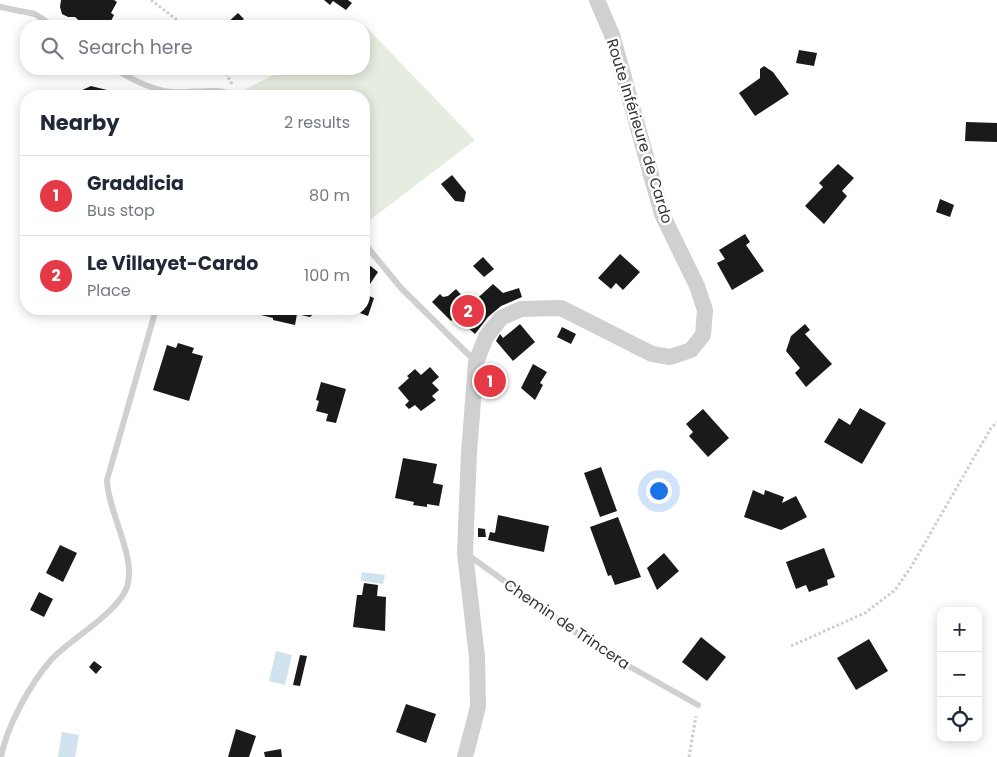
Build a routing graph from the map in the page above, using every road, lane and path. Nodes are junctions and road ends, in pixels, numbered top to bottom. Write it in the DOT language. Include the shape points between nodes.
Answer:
graph roads {
  1 [pos="151,0"];
  2 [pos="597,0"];
  3 [pos="0,7"];
  4 [pos="44,20"];
  5 [pos="177,20"];
  6 [pos="127,75"];
  7 [pos="161,90"];
  8 [pos="370,250"];
  9 [pos="154,315"];
  10 [pos="476,362"];
  11 [pos="997,422"];
  12 [pos="465,553"];
  13 [pos="791,646"];
  14 [pos="698,705"];
  15 [pos="1,757"];
  16 [pos="465,757"];
  17 [pos="689,757"];
  1 -- 5 [label="path"];
  2 -- 10 [label="street, Route Inférieure de Cardo" via="612,35 662,214 697,286 705,310 703,335 690,350 670,357 652,354 561,308 520,309 501,318 486,337"];
  3 -- 4 [label="lane" via="35,14"];
  6 -- 7 [label="lane"];
  8 -- 10 [label="lane" via="401,288"];
  9 -- 15 [label="lane" via="107,480 108,497 129,564 127,586 118,602 52,660 32,686 3,743"];
  10 -- 12 [label="street, Route Inférieure de Cardo"];
  11 -- 13 [label="path" via="912,568 895,590 865,613"];
  12 -- 14 [label="lane, Chemin de Trincera" via="602,651"];
  12 -- 16 [label="street, Route Inférieure de Cardo" via="477,657 478,707"];
  14 -- 17 [label="path"];
}
